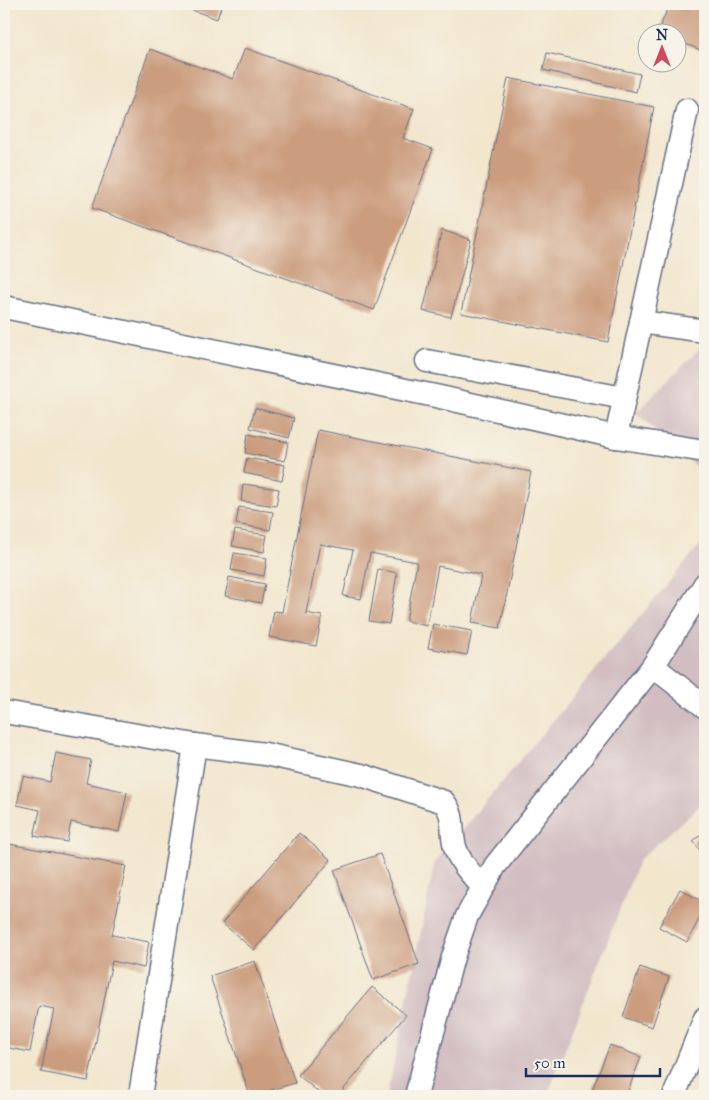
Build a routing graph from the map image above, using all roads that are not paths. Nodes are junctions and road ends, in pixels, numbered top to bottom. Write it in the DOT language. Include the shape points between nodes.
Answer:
graph roads {
  1 [pos="687,110"];
  2 [pos="4,307"];
  3 [pos="641,322"];
  4 [pos="705,331"];
  5 [pos="427,361"];
  6 [pos="624,398"];
  7 [pos="616,437"];
  8 [pos="705,451"];
  9 [pos="705,584"];
  10 [pos="653,666"];
  11 [pos="705,707"];
  12 [pos="4,712"];
  13 [pos="195,745"];
  14 [pos="483,887"];
  15 [pos="705,1018"];
  16 [pos="701,1042"];
  17 [pos="140,1096"];
  18 [pos="416,1096"];
  19 [pos="674,1096"];
  1 -- 3 [label="street"];
  2 -- 7 [label="street" via="440,396"];
  3 -- 4 [label="street"];
  3 -- 6 [label="street"];
  5 -- 6 [label="street"];
  6 -- 7 [label="street"];
  7 -- 8 [label="street"];
  9 -- 10 [label="street"];
  10 -- 11 [label="street"];
  10 -- 14 [label="street" via="495,866"];
  12 -- 13 [label="street"];
  13 -- 14 [label="street" via="265,754 331,768 444,802 452,812 458,854"];
  13 -- 17 [label="street"];
  14 -- 18 [label="street" via="467,916 453,957"];
  15 -- 16 [label="street"];
  16 -- 19 [label="street"];
}
